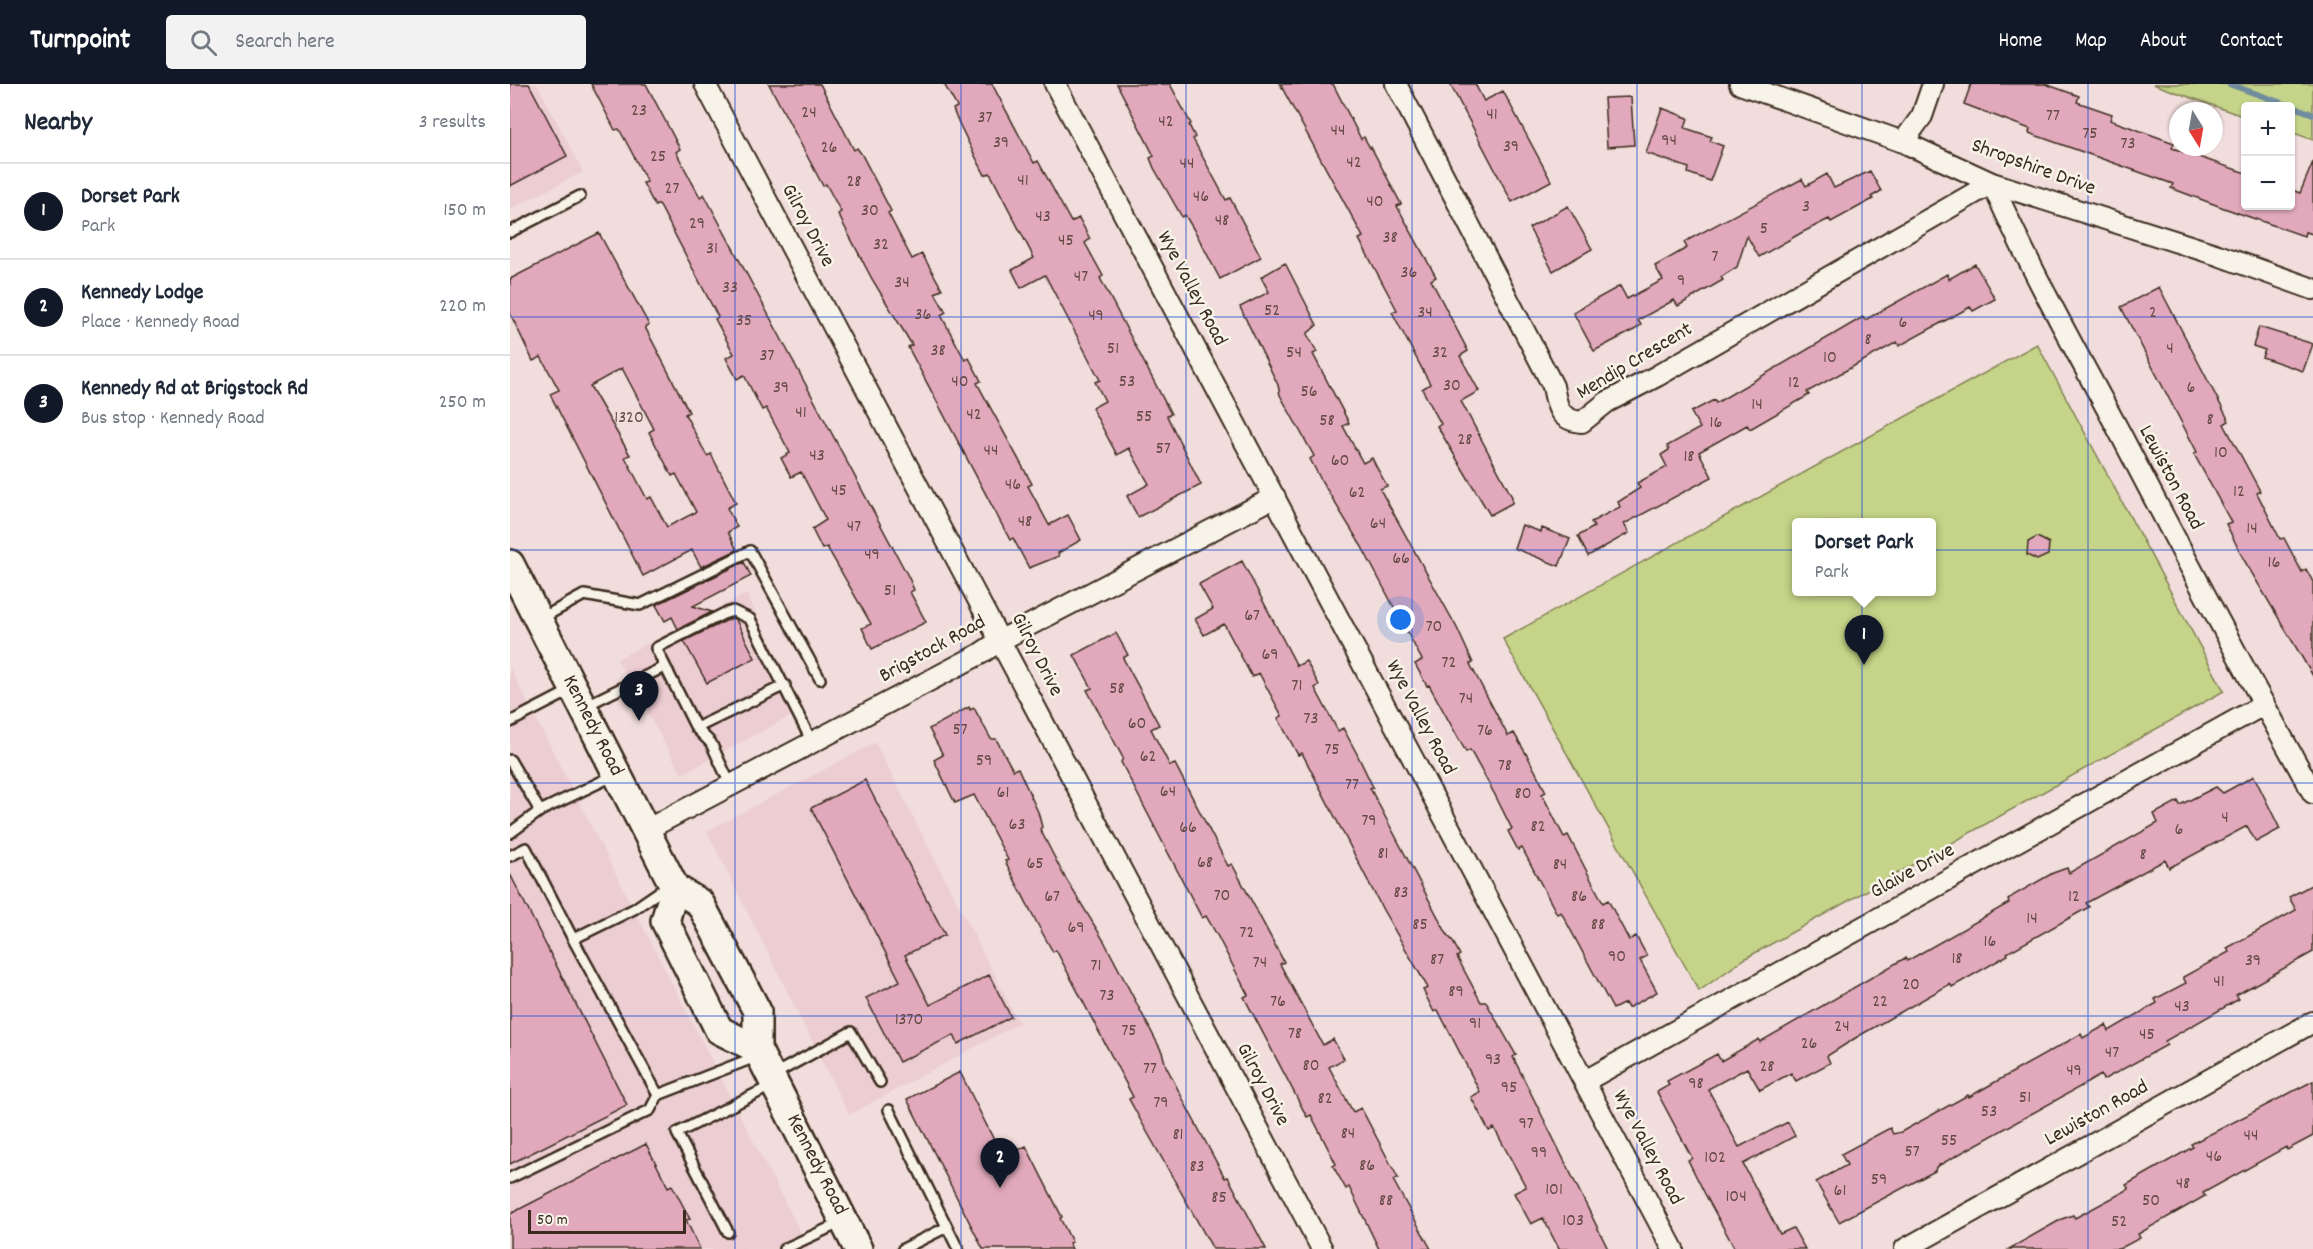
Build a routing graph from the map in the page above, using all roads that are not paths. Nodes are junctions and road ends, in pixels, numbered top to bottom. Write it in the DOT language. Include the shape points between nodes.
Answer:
graph roads {
  1 [pos="705,84"];
  2 [pos="1055,84"];
  3 [pos="1396,84"];
  4 [pos="1740,84"];
  5 [pos="1933,84"];
  6 [pos="1903,142"];
  7 [pos="1992,183"];
  8 [pos="580,196"];
  9 [pos="510,232"];
  10 [pos="2313,289"];
  11 [pos="1275,498"];
  12 [pos="510,564"];
  13 [pos="538,620"];
  14 [pos="1001,639"];
  15 [pos="664,667"];
  16 [pos="820,680"];
  17 [pos="785,685"];
  18 [pos="578,698"];
  19 [pos="2264,705"];
  20 [pos="510,722"];
  21 [pos="696,728"];
  22 [pos="812,742"];
  23 [pos="510,760"];
  24 [pos="617,774"];
  25 [pos="730,784"];
  26 [pos="2313,793"];
  27 [pos="540,811"];
  28 [pos="646,830"];
  29 [pos="510,833"];
  30 [pos="510,856"];
  31 [pos="674,885"];
  32 [pos="573,939"];
  33 [pos="2313,1022"];
  34 [pos="766,1066"];
  35 [pos="1585,1081"];
  36 [pos="880,1082"];
  37 [pos="658,1095"];
  38 [pos="889,1110"];
  39 [pos="510,1178"];
  40 [pos="844,1221"];
  41 [pos="947,1227"];
  42 [pos="728,1232"];
  43 [pos="784,1249"];
  44 [pos="858,1249"];
  45 [pos="903,1249"];
  46 [pos="958,1249"];
  47 [pos="1322,1249"];
  48 [pos="1673,1249"];
  49 [pos="1905,1249"];
  1 -- 14 [label="street, Gilroy Drive"];
  2 -- 11 [label="street, Wye Valley Road"];
  3 -- 7 [label="street, Mendip Crescent" via="1553,386 1557,411 1569,421 1582,422 1607,402"];
  4 -- 6 [label="street, Shropshire Drive"];
  5 -- 6 [label="street" via="1922,116"];
  6 -- 7 [label="street, Shropshire Drive"];
  7 -- 10 [label="street, Shropshire Drive"];
  7 -- 19 [label="street, Lewiston Road" via="2028,259"];
  8 -- 9 [label="lane"];
  11 -- 14 [label="street, Brigstock Road"];
  11 -- 35 [label="street, Wye Valley Road"];
  12 -- 13 [label="main road, Kennedy Road"];
  13 -- 16 [label="lane" via="584,595 640,605 750,551"];
  13 -- 18 [label="main road, Kennedy Road"];
  14 -- 22 [label="street, Brigstock Road" via="980,654"];
  14 -- 47 [label="street, Gilroy Drive"];
  15 -- 17 [label="lane" via="656,648 733,611 750,619"];
  15 -- 18 [label="lane"];
  15 -- 21 [label="lane"];
  17 -- 21 [label="lane"];
  17 -- 22 [label="lane"];
  18 -- 20 [label="lane"];
  18 -- 24 [label="main road, Kennedy Road"];
  19 -- 26 [label="street, Lewiston Road"];
  19 -- 35 [label="street, Glaive Drive"];
  21 -- 25 [label="lane" via="711,743"];
  22 -- 25 [label="street, Brigstock Road"];
  23 -- 27 [label="lane"];
  24 -- 27 [label="lane"];
  24 -- 28 [label="main road, Kennedy Road"];
  25 -- 28 [label="street, Brigstock Road"];
  27 -- 29 [label="lane"];
  28 -- 31 [label="main road, Kennedy Road"];
  30 -- 32 [label="lane" via="526,848"];
  31 -- 32 [label="lane"];
  31 -- 34 [label="main road, Kennedy Road" via="700,903 757,1011"];
  31 -- 34 [label="main road" via="665,921 719,1030"];
  32 -- 37 [label="lane"];
  33 -- 49 [label="street, Lewiston Road"];
  34 -- 36 [label="lane" via="851,1032"];
  34 -- 37 [label="lane"];
  34 -- 40 [label="main road, Kennedy Road"];
  34 -- 42 [label="lane" via="677,1133"];
  35 -- 48 [label="street, Wye Valley Road"];
  37 -- 39 [label="lane" via="650,1110"];
  38 -- 41 [label="lane"];
  40 -- 43 [label="lane"];
  40 -- 44 [label="main road, Kennedy Road"];
  41 -- 45 [label="lane"];
  41 -- 46 [label="lane"];
}
